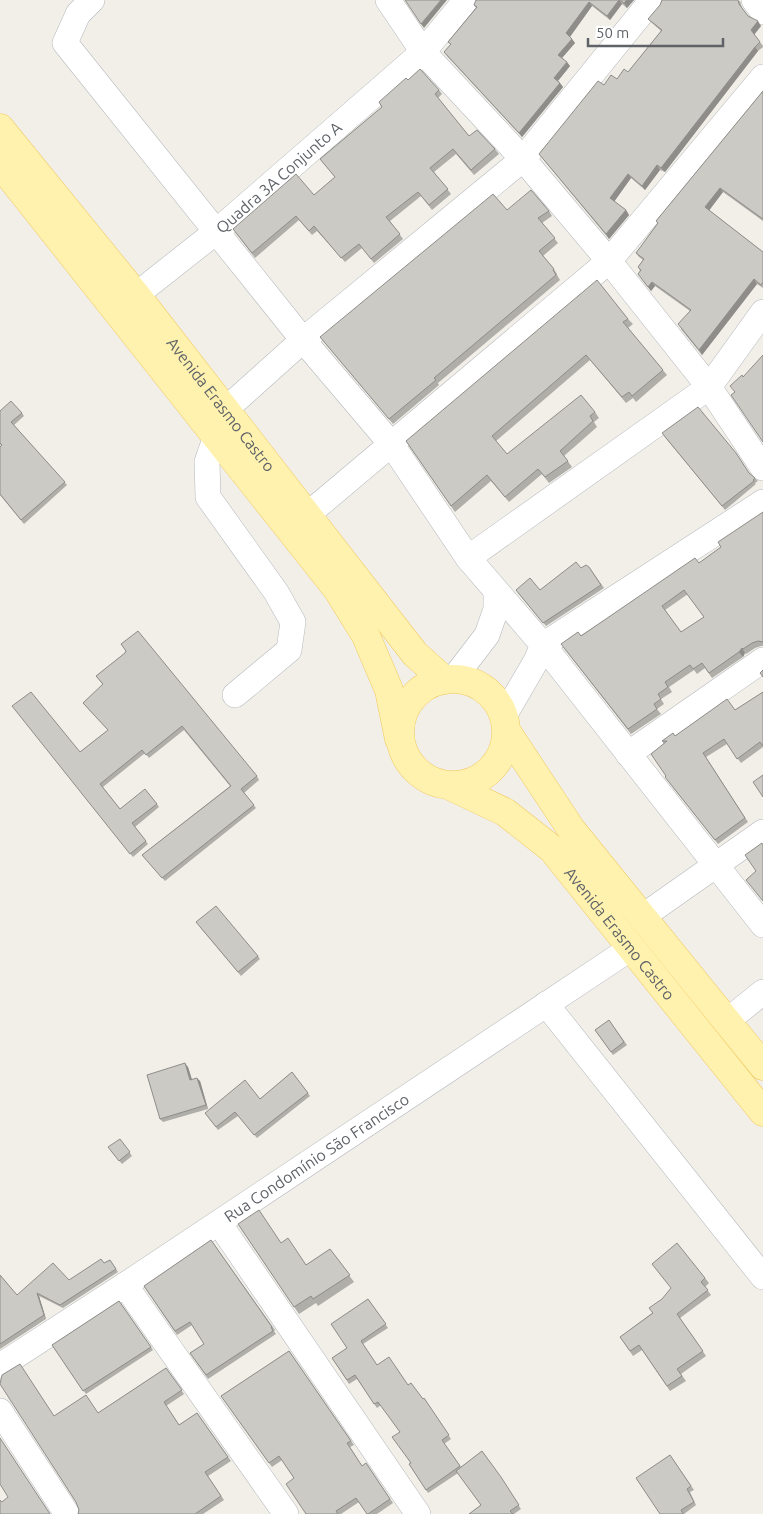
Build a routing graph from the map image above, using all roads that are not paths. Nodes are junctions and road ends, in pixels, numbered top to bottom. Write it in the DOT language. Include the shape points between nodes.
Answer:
graph roads {
  1 [pos="92,0"];
  2 [pos="388,0"];
  3 [pos="466,0"];
  4 [pos="652,0"];
  5 [pos="754,0"];
  6 [pos="763,12"];
  7 [pos="423,52"];
  8 [pos="763,77"];
  9 [pos="0,128"];
  10 [pos="522,159"];
  11 [pos="0,164"];
  12 [pos="217,231"];
  13 [pos="609,261"];
  14 [pos="136,295"];
  15 [pos="763,312"];
  16 [pos="304,340"];
  17 [pos="709,388"];
  18 [pos="225,410"];
  19 [pos="216,436"];
  20 [pos="392,445"];
  21 [pos="763,468"];
  22 [pos="763,502"];
  23 [pos="308,516"];
  24 [pos="468,558"];
  25 [pos="496,590"];
  26 [pos="543,645"];
  27 [pos="763,660"];
  28 [pos="448,679"];
  29 [pos="234,695"];
  30 [pos="506,724"];
  31 [pos="399,739"];
  32 [pos="628,754"];
  33 [pos="450,786"];
  34 [pos="763,832"];
  35 [pos="716,865"];
  36 [pos="642,917"];
  37 [pos="763,925"];
  38 [pos="631,948"];
  39 [pos="763,992"];
  40 [pos="546,1004"];
  41 [pos="727,1021"];
  42 [pos="763,1066"];
  43 [pos="763,1112"];
  44 [pos="219,1223"];
  45 [pos="763,1277"];
  46 [pos="125,1285"];
  47 [pos="0,1366"];
  48 [pos="0,1411"];
  49 [pos="67,1514"];
  50 [pos="286,1514"];
  51 [pos="418,1514"];
  1 -- 12 [label="street" via="78,14 65,43"];
  2 -- 7 [label="street"];
  3 -- 7 [label="street, Quadra 3A Conjunto A"];
  4 -- 10 [label="street"];
  5 -- 6 [label="street"];
  7 -- 10 [label="street"];
  7 -- 12 [label="street, Quadra 3A Conjunto A"];
  8 -- 13 [label="street"];
  9 -- 14 [label="main road, Avenida Erasmo Castro"];
  10 -- 13 [label="street"];
  10 -- 16 [label="street"];
  11 -- 19 [label="main road, Avenida Erasmo Castro"];
  12 -- 14 [label="street"];
  12 -- 16 [label="street, Quadra 3A Conjunto A"];
  13 -- 17 [label="street"];
  13 -- 20 [label="street"];
  14 -- 18 [label="main road, Avenida Erasmo Castro"];
  15 -- 17 [label="street"];
  16 -- 18 [label="street"];
  16 -- 20 [label="street, Quadra 3A Conjunto A"];
  17 -- 21 [label="street"];
  17 -- 24 [label="street"];
  18 -- 23 [label="main road, Avenida Erasmo Castro"];
  19 -- 29 [label="street" via="207,462 208,497 276,592 293,622 289,650"];
  19 -- 31 [label="main road, Avenida Erasmo Castro" via="337,589 366,636 389,690"];
  20 -- 23 [label="street"];
  20 -- 24 [label="street, Quadra 3A Conjunto A"];
  22 -- 26 [label="street"];
  23 -- 28 [label="main road, Avenida Erasmo Castro" via="414,654"];
  24 -- 25 [label="street, Quadra 3A Conjunto A"];
  25 -- 26 [label="street, Quadra 3A Conjunto A"];
  25 -- 28 [label="street" via="496,609 487,635"];
  26 -- 30 [label="street"];
  26 -- 32 [label="street, Quadra 3A Conjunto A"];
  27 -- 32 [label="street"];
  28 -- 30 [label="main road" via="470,681 485,689 497,701"];
  28 -- 31 [label="main road" via="425,687 410,700 401,719"];
  30 -- 33 [label="main road" via="504,749 496,764 467,784"];
  30 -- 36 [label="main road, Avenida Erasmo Castro" via="571,828"];
  31 -- 33 [label="main road" via="405,757 416,771 431,782"];
  32 -- 35 [label="street, Quadra 3A Conjunto A"];
  33 -- 38 [label="main road, Avenida Erasmo Castro" via="505,812 552,849"];
  34 -- 35 [label="street"];
  35 -- 36 [label="street"];
  35 -- 37 [label="street, Quadra 3A Conjunto A"];
  36 -- 41 [label="main road, Avenida Erasmo Castro"];
  38 -- 40 [label="street, Rua Condomínio São Francisco"];
  38 -- 43 [label="main road, Avenida Erasmo Castro"];
  39 -- 41 [label="street"];
  40 -- 44 [label="street, Rua Condomínio São Francisco"];
  40 -- 45 [label="street"];
  41 -- 42 [label="main road, Avenida Erasmo Castro"];
  44 -- 46 [label="street, Rua Condomínio São Francisco"];
  44 -- 51 [label="street"];
  46 -- 47 [label="street, Rua Condomínio São Francisco"];
  46 -- 50 [label="street"];
  48 -- 49 [label="street"];
}
